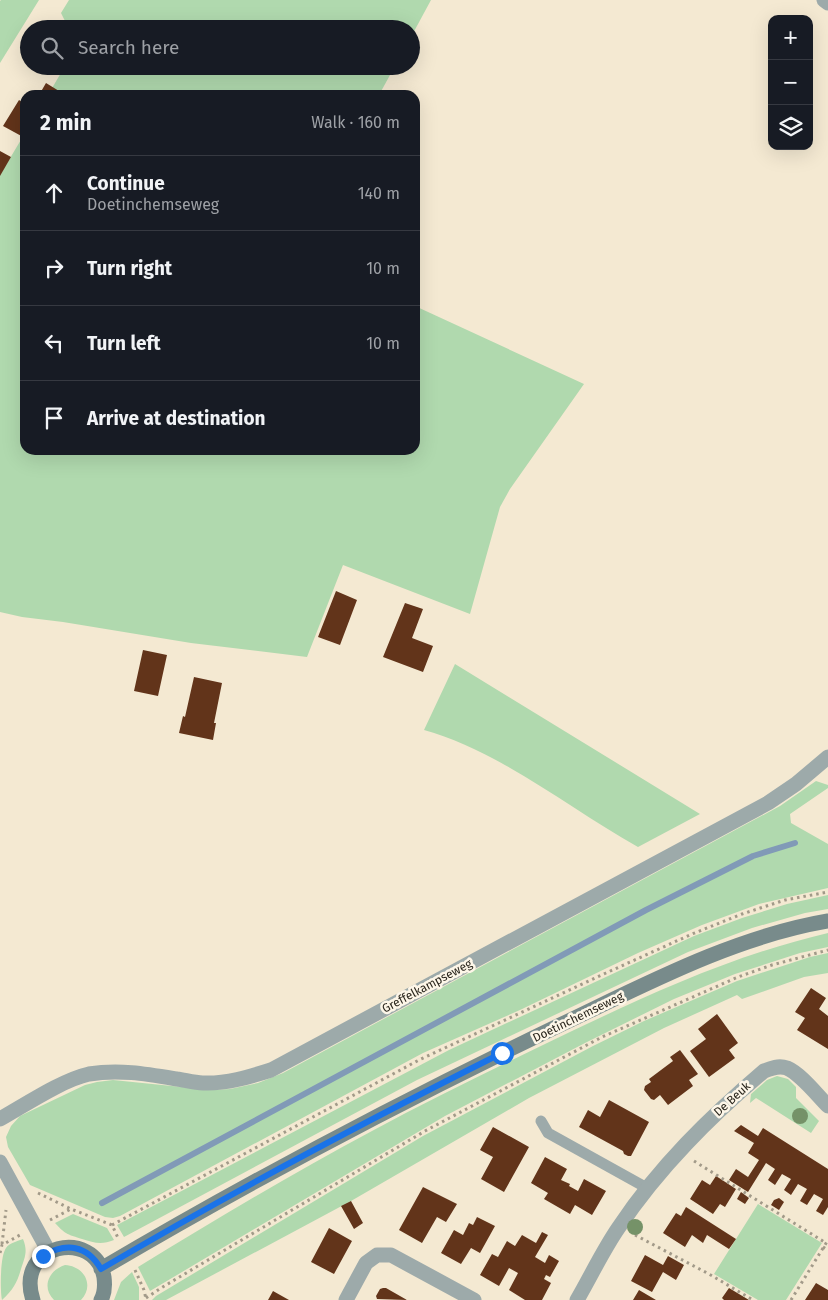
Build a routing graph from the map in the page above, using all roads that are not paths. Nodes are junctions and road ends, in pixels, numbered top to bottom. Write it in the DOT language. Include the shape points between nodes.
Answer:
graph roads {
  1 [pos="824,0"];
  2 [pos="828,3"];
  3 [pos="828,757"];
  4 [pos="828,921"];
  5 [pos="828,1106"];
  6 [pos="0,1119"];
  7 [pos="541,1121"];
  8 [pos="0,1162"];
  9 [pos="648,1188"];
  10 [pos="49,1252"];
  11 [pos="101,1269"];
  12 [pos="33,1300"];
  13 [pos="101,1300"];
  14 [pos="346,1300"];
  15 [pos="474,1300"];
  16 [pos="578,1300"];
  1 -- 2 [label="street"];
  3 -- 6 [label="street, Greffelkampseweg" via="768,803 271,1070 228,1081 203,1083 128,1072 102,1072 65,1083"];
  4 -- 11 [label="main road, Doetinchemseweg" via="767,936 632,991 377,1115"];
  5 -- 9 [label="street, De Beuk" via="786,1068 774,1067 764,1071 679,1151"];
  7 -- 9 [label="lane" via="548,1133"];
  8 -- 10 [label="street"];
  9 -- 16 [label="street, De Beuk" via="618,1227"];
  10 -- 11 [label="main road" via="65,1247 77,1248 88,1253"];
  10 -- 12 [label="main road" via="35,1265 30,1278"];
  11 -- 13 [label="main road" via="105,1284"];
  14 -- 15 [label="street" via="366,1263 377,1255 391,1255"];
}
